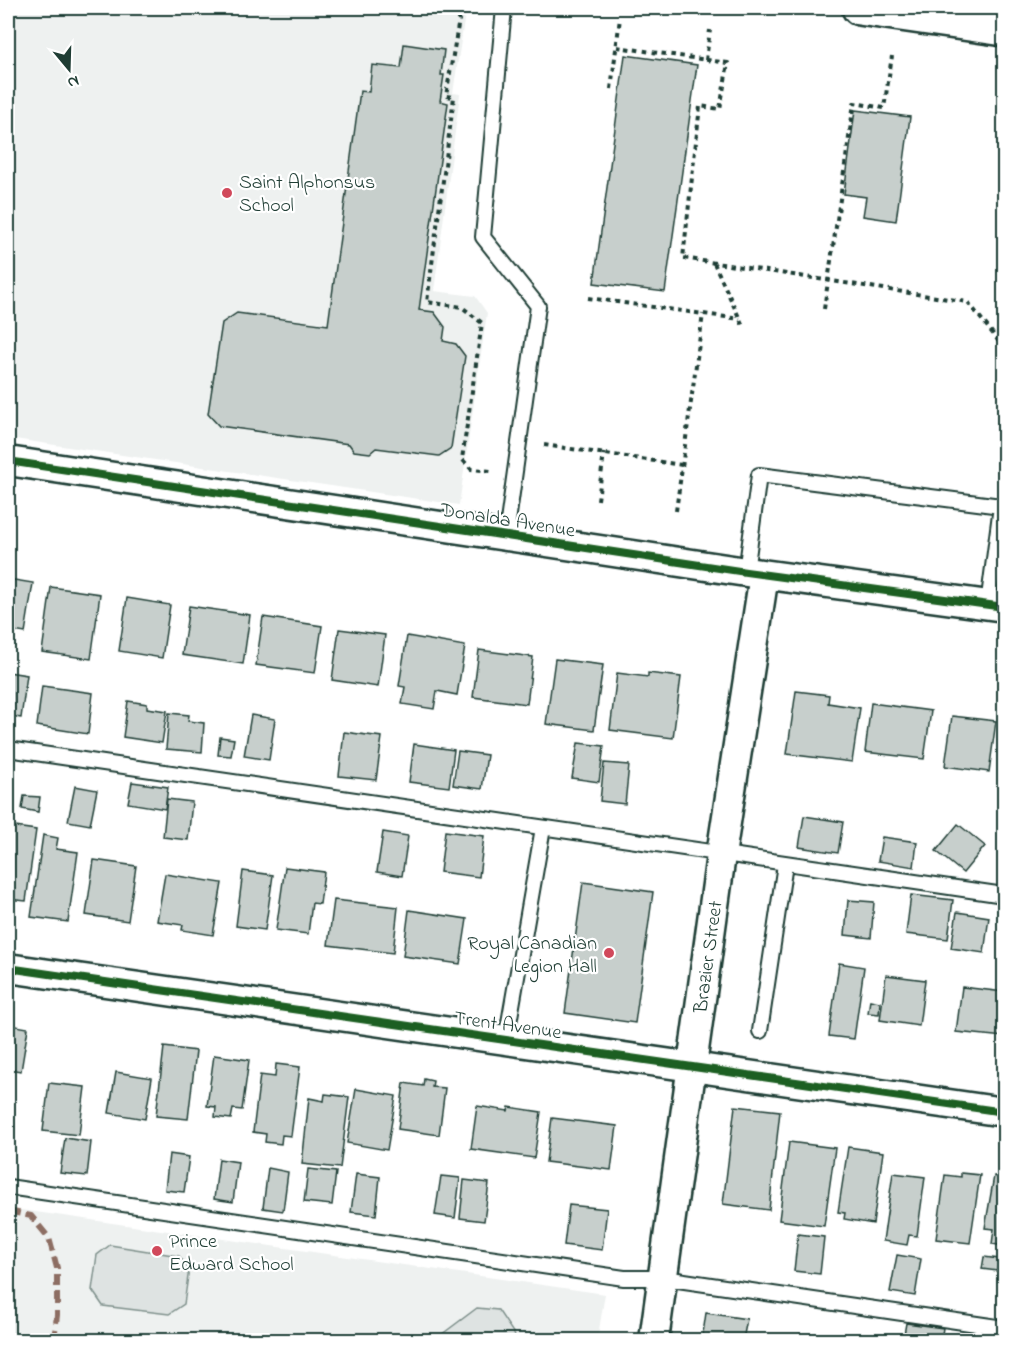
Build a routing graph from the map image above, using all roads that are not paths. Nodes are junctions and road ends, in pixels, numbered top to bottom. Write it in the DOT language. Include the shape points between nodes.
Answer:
graph roads {
  1 [pos="504,8"];
  2 [pos="859,8"];
  3 [pos="1005,28"];
  4 [pos="8,461"];
  5 [pos="506,536"];
  6 [pos="755,573"];
  7 [pos="996,606"];
  8 [pos="8,749"];
  9 [pos="543,828"];
  10 [pos="722,855"];
  11 [pos="785,864"];
  12 [pos="1005,895"];
  13 [pos="8,968"];
  14 [pos="760,1031"];
  15 [pos="506,1040"];
  16 [pos="692,1067"];
  17 [pos="1005,1112"];
  18 [pos="8,1187"];
  19 [pos="664,1278"];
  20 [pos="1005,1328"];
  21 [pos="654,1341"];
  1 -- 5 [label="lane" via="483,237 538,306"];
  2 -- 3 [label="street"];
  4 -- 5 [label="street, Donalda Avenue"];
  5 -- 6 [label="street, Donalda Avenue"];
  6 -- 7 [label="street, Donalda Avenue"];
  6 -- 7 [label="lane" via="759,475 1001,506"];
  6 -- 10 [label="street, Brazier Street"];
  8 -- 9 [label="lane"];
  9 -- 10 [label="lane"];
  9 -- 15 [label="lane"];
  10 -- 11 [label="lane"];
  10 -- 16 [label="street, Brazier Street"];
  11 -- 12 [label="lane"];
  11 -- 14 [label="lane"];
  13 -- 15 [label="street, Trent Avenue"];
  15 -- 16 [label="street, Trent Avenue"];
  16 -- 17 [label="street, Trent Avenue"];
  16 -- 19 [label="street, Brazier Street"];
  18 -- 19 [label="lane" via="615,1276"];
  19 -- 20 [label="lane"];
  19 -- 21 [label="street, Brazier Street"];
}
